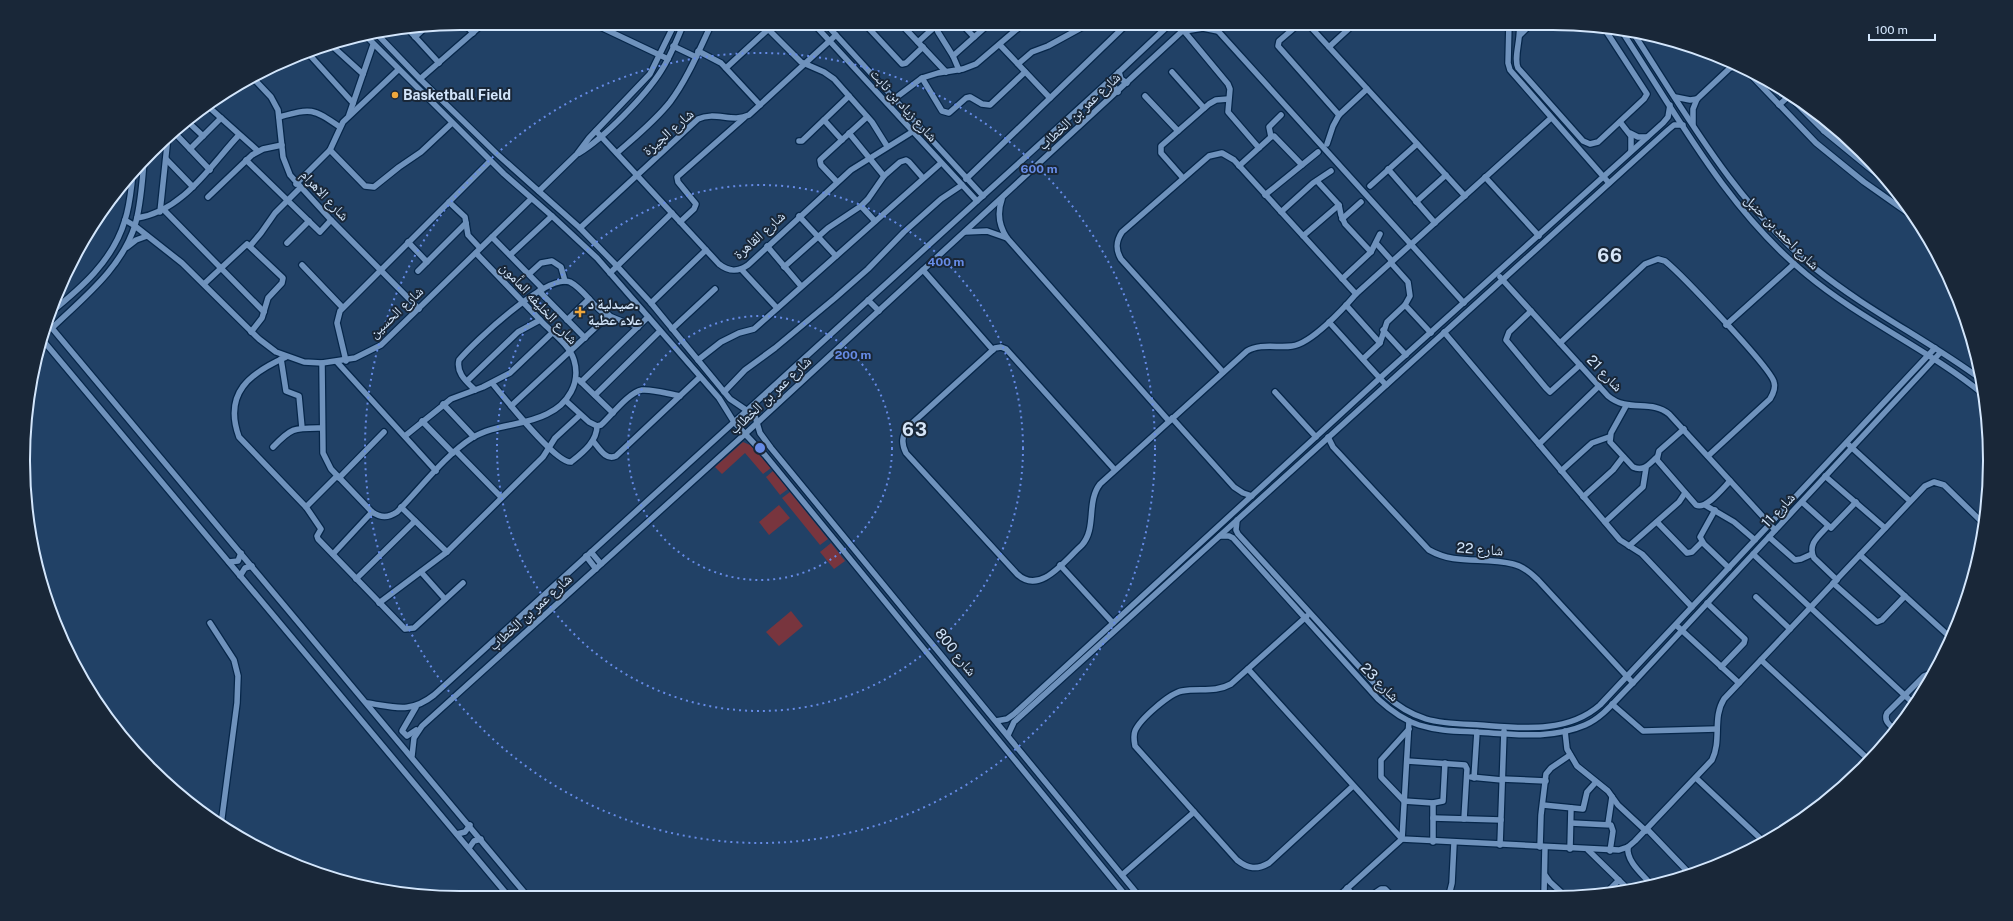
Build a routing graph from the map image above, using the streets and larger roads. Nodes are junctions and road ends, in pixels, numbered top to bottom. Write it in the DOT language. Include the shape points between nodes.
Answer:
graph roads {
  1 [pos="470,30"];
  2 [pos="476,30"];
  3 [pos="606,30"];
  4 [pos="672,30"];
  5 [pos="681,30"];
  6 [pos="708,30"];
  7 [pos="767,30"];
  8 [pos="769,30"];
  9 [pos="820,30"];
  10 [pos="832,30"];
  11 [pos="870,30"];
  12 [pos="907,30"];
  13 [pos="930,30"];
  14 [pos="939,30"];
  15 [pos="968,30"];
  16 [pos="982,30"];
  17 [pos="1016,30"];
  18 [pos="1077,30"];
  19 [pos="1121,30"];
  20 [pos="1164,30"];
  21 [pos="1184,30"];
  22 [pos="1213,30"];
  23 [pos="1292,30"];
  24 [pos="1313,30"];
  25 [pos="1347,30"];
  26 [pos="1509,30"];
  27 [pos="1520,30"];
  28 [pos="1525,30"];
  29 [pos="1218,31"];
  30 [pos="420,32"];
  31 [pos="412,33"];
  32 [pos="473,33"];
  33 [pos="836,34"];
  34 [pos="1608,34"];
  35 [pos="1520,35"];
  36 [pos="1625,36"];
  37 [pos="415,37"];
  38 [pos="974,37"];
  39 [pos="380,38"];
  40 [pos="1637,38"];
  41 [pos="369,40"];
  42 [pos="829,40"];
  43 [pos="918,42"];
  44 [pos="373,45"];
  45 [pos="1000,45"];
  46 [pos="673,46"];
  47 [pos="923,47"];
  48 [pos="1329,47"];
  49 [pos="336,49"];
  50 [pos="698,51"];
  51 [pos="660,56"];
  52 [pos="954,56"];
  53 [pos="311,57"];
  54 [pos="696,57"];
  55 [pos="668,59"];
  56 [pos="439,63"];
  57 [pos="804,64"];
  58 [pos="1018,64"];
  59 [pos="726,68"];
  60 [pos="1729,68"];
  61 [pos="398,70"];
  62 [pos="958,70"];
  63 [pos="946,72"];
  64 [pos="1025,72"];
  65 [pos="1119,72"];
  66 [pos="1172,72"];
  67 [pos="363,74"];
  68 [pos="922,78"];
  69 [pos="420,79"];
  70 [pos="256,82"];
  71 [pos="1109,82"];
  72 [pos="1757,82"];
  73 [pos="1127,83"];
  74 [pos="428,86"];
  75 [pos="1367,89"];
  76 [pos="421,92"];
  77 [pos="1118,92"];
  78 [pos="849,96"];
  79 [pos="1145,96"];
  80 [pos="1675,97"];
  81 [pos="1050,98"];
  82 [pos="894,99"];
  83 [pos="1228,99"];
  84 [pos="1697,99"];
  85 [pos="1785,99"];
  86 [pos="353,103"];
  87 [pos="760,105"];
  88 [pos="1670,105"];
  89 [pos="1779,105"];
  90 [pos="1204,108"];
  91 [pos="212,110"];
  92 [pos="1803,111"];
  93 [pos="1281,115"];
  94 [pos="1339,115"];
  95 [pos="867,116"];
  96 [pos="279,117"];
  97 [pos="348,117"];
  98 [pos="746,117"];
  99 [pos="221,118"];
  100 [pos="1551,118"];
  101 [pos="824,120"];
  102 [pos="1620,122"];
  103 [pos="452,123"];
  104 [pos="1663,123"];
  105 [pos="1693,124"];
  106 [pos="191,125"];
  107 [pos="1683,125"];
  108 [pos="340,128"];
  109 [pos="920,128"];
  110 [pos="1826,128"];
  111 [pos="1668,130"];
  112 [pos="596,131"];
  113 [pos="1824,131"];
  114 [pos="912,132"];
  115 [pos="1178,132"];
  116 [pos="849,133"];
  117 [pos="1630,133"];
  118 [pos="239,135"];
  119 [pos="178,136"];
  120 [pos="203,136"];
  121 [pos="602,137"];
  122 [pos="1271,137"];
  123 [pos="1648,137"];
  124 [pos="842,140"];
  125 [pos="799,142"];
  126 [pos="1328,144"];
  127 [pos="1417,144"];
  128 [pos="282,145"];
  129 [pos="167,146"];
  130 [pos="887,146"];
  131 [pos="1259,148"];
  132 [pos="190,149"];
  133 [pos="330,150"];
  134 [pos="258,151"];
  135 [pos="1318,152"];
  136 [pos="1631,152"];
  137 [pos="617,153"];
  138 [pos="576,154"];
  139 [pos="869,158"];
  140 [pos="166,159"];
  141 [pos="246,160"];
  142 [pos="490,161"];
  143 [pos="940,163"];
  144 [pos="1302,165"];
  145 [pos="1721,165"];
  146 [pos="1239,166"];
  147 [pos="1866,166"];
  148 [pos="1388,169"];
  149 [pos="143,170"];
  150 [pos="210,170"];
  151 [pos="1331,171"];
  152 [pos="1712,171"];
  153 [pos="637,175"];
  154 [pos="1446,175"];
  155 [pos="884,176"];
  156 [pos="1485,177"];
  157 [pos="1603,177"];
  158 [pos="923,178"];
  159 [pos="1183,178"];
  160 [pos="966,179"];
  161 [pos="1317,181"];
  162 [pos="837,182"];
  163 [pos="1609,183"];
  164 [pos="131,184"];
  165 [pos="962,185"];
  166 [pos="298,186"];
  167 [pos="1370,186"];
  168 [pos="193,187"];
  169 [pos="539,192"];
  170 [pos="1266,195"];
  171 [pos="983,196"];
  172 [pos="1464,196"];
  173 [pos="208,197"];
  174 [pos="1003,197"];
  175 [pos="531,199"];
  176 [pos="287,200"];
  177 [pos="977,201"];
  178 [pos="449,202"];
  179 [pos="1361,202"];
  180 [pos="1416,202"];
  181 [pos="1339,205"];
  182 [pos="861,206"];
  183 [pos="1900,207"];
  184 [pos="161,210"];
  185 [pos="1281,212"];
  186 [pos="672,213"];
  187 [pos="552,216"];
  188 [pos="799,216"];
  189 [pos="137,218"];
  190 [pos="1342,219"];
  191 [pos="125,220"];
  192 [pos="331,220"];
  193 [pos="309,221"];
  194 [pos="875,221"];
  195 [pos="680,222"];
  196 [pos="466,223"];
  197 [pos="1435,223"];
  198 [pos="135,226"];
  199 [pos="580,228"];
  200 [pos="966,232"];
  201 [pos="1380,234"];
  202 [pos="147,236"];
  203 [pos="818,236"];
  204 [pos="1303,236"];
  205 [pos="1539,236"];
  206 [pos="492,237"];
  207 [pos="1007,238"];
  208 [pos="408,242"];
  209 [pos="287,243"];
  210 [pos="1376,243"];
  211 [pos="1411,244"];
  212 [pos="250,246"];
  213 [pos="767,246"];
  214 [pos="126,247"];
  215 [pos="480,248"];
  216 [pos="706,250"];
  217 [pos="1371,252"];
  218 [pos="476,253"];
  219 [pos="510,256"];
  220 [pos="836,256"];
  221 [pos="427,262"];
  222 [pos="1392,262"];
  223 [pos="1794,264"];
  224 [pos="302,265"];
  225 [pos="617,266"];
  226 [pos="784,267"];
  227 [pos="220,268"];
  228 [pos="742,269"];
  229 [pos="380,270"];
  230 [pos="418,270"];
  231 [pos="923,270"];
  232 [pos="610,273"];
  233 [pos="528,274"];
  234 [pos="1497,274"];
  235 [pos="1342,279"];
  236 [pos="1502,279"];
  237 [pos="565,281"];
  238 [pos="204,284"];
  239 [pos="801,286"];
  240 [pos="715,289"];
  241 [pos="541,290"];
  242 [pos="1356,294"];
  243 [pos="589,299"];
  244 [pos="868,300"];
  245 [pos="523,302"];
  246 [pos="651,303"];
  247 [pos="1464,303"];
  248 [pos="1346,305"];
  249 [pos="1405,305"];
  250 [pos="59,306"];
  251 [pos="342,307"];
  252 [pos="419,308"];
  253 [pos="777,308"];
  254 [pos="879,311"];
  255 [pos="1531,311"];
  256 [pos="264,312"];
  257 [pos="609,315"];
  258 [pos="648,317"];
  259 [pos="540,320"];
  260 [pos="567,320"];
  261 [pos="1329,322"];
  262 [pos="1726,325"];
  263 [pos="638,327"];
  264 [pos="52,328"];
  265 [pos="672,328"];
  266 [pos="1383,330"];
  267 [pos="660,331"];
  268 [pos="251,332"];
  269 [pos="1444,332"];
  270 [pos="552,333"];
  271 [pos="1430,333"];
  272 [pos="585,338"];
  273 [pos="1380,343"];
  274 [pos="1560,343"];
  275 [pos="46,344"];
  276 [pos="1935,348"];
  277 [pos="992,350"];
  278 [pos="570,352"];
  279 [pos="1940,352"];
  280 [pos="1406,355"];
  281 [pos="1928,356"];
  282 [pos="284,358"];
  283 [pos="1363,359"];
  284 [pos="1934,359"];
  285 [pos="698,360"];
  286 [pos="346,361"];
  287 [pos="337,362"];
  288 [pos="322,363"];
  289 [pos="1580,365"];
  290 [pos="1916,368"];
  291 [pos="1223,372"];
  292 [pos="1922,373"];
  293 [pos="1974,375"];
  294 [pos="576,377"];
  295 [pos="700,377"];
  296 [pos="1380,378"];
  297 [pos="467,381"];
  298 [pos="581,382"];
  299 [pos="492,383"];
  300 [pos="1386,385"];
  301 [pos="1599,386"];
  302 [pos="474,390"];
  303 [pos="1977,390"];
  304 [pos="1275,392"];
  305 [pos="726,394"];
  306 [pos="595,395"];
  307 [pos="680,396"];
  308 [pos="566,401"];
  309 [pos="722,402"];
  310 [pos="443,404"];
  311 [pos="511,406"];
  312 [pos="1626,406"];
  313 [pos="747,410"];
  314 [pos="614,412"];
  315 [pos="580,415"];
  316 [pos="1170,420"];
  317 [pos="422,421"];
  318 [pos="524,421"];
  319 [pos="734,422"];
  320 [pos="758,422"];
  321 [pos="597,426"];
  322 [pos="302,428"];
  323 [pos="322,428"];
  324 [pos="1684,429"];
  325 [pos="384,432"];
  326 [pos="745,434"];
  327 [pos="405,436"];
  328 [pos="474,437"];
  329 [pos="1316,437"];
  330 [pos="1328,437"];
  331 [pos="1609,437"];
  332 [pos="593,441"];
  333 [pos="1846,442"];
  334 [pos="1538,444"];
  335 [pos="273,447"];
  336 [pos="1852,447"];
  337 [pos="548,448"];
  338 [pos="454,452"];
  339 [pos="1296,456"];
  340 [pos="1708,456"];
  341 [pos="1623,457"];
  342 [pos="1657,457"];
  343 [pos="1301,462"];
  344 [pos="1646,468"];
  345 [pos="1115,470"];
  346 [pos="436,471"];
  347 [pos="1561,471"];
  348 [pos="1825,476"];
  349 [pos="338,477"];
  350 [pos="1730,481"];
  351 [pos="1685,493"];
  352 [pos="1252,496"];
  353 [pos="501,497"];
  354 [pos="1583,497"];
  355 [pos="1910,501"];
  356 [pos="1802,502"];
  357 [pos="1856,502"];
  358 [pos="1705,505"];
  359 [pos="306,507"];
  360 [pos="401,507"];
  361 [pos="1715,510"];
  362 [pos="372,512"];
  363 [pos="1979,519"];
  364 [pos="1237,520"];
  365 [pos="415,521"];
  366 [pos="1604,522"];
  367 [pos="1657,522"];
  368 [pos="1770,524"];
  369 [pos="1828,526"];
  370 [pos="1885,528"];
  371 [pos="1775,530"];
  372 [pos="1220,536"];
  373 [pos="1769,537"];
  374 [pos="1755,540"];
  375 [pos="1702,542"];
  376 [pos="1630,546"];
  377 [pos="447,552"];
  378 [pos="591,552"];
  379 [pos="241,553"];
  380 [pos="333,554"];
  381 [pos="1754,554"];
  382 [pos="1812,554"];
  383 [pos="1860,555"];
  384 [pos="586,556"];
  385 [pos="229,562"];
  386 [pos="601,564"];
  387 [pos="1060,565"];
  388 [pos="252,566"];
  389 [pos="1729,568"];
  390 [pos="596,569"];
  391 [pos="421,572"];
  392 [pos="240,576"];
  393 [pos="356,579"];
  394 [pos="1835,582"];
  395 [pos="463,583"];
  396 [pos="1905,596"];
  397 [pos="1756,597"];
  398 [pos="445,599"];
  399 [pos="379,603"];
  400 [pos="1708,603"];
  401 [pos="1692,607"];
  402 [pos="1811,607"];
  403 [pos="1310,613"];
  404 [pos="1305,618"];
  405 [pos="1112,622"];
  406 [pos="210,623"];
  407 [pos="1676,625"];
  408 [pos="1790,629"];
  409 [pos="1682,631"];
  410 [pos="1946,634"];
  411 [pos="1078,654"];
  412 [pos="1083,660"];
  413 [pos="1761,660"];
  414 [pos="949,662"];
  415 [pos="1721,667"];
  416 [pos="940,669"];
  417 [pos="1248,670"];
  418 [pos="1925,675"];
  419 [pos="1627,677"];
  420 [pos="1633,683"];
  421 [pos="1739,683"];
  422 [pos="1905,695"];
  423 [pos="1910,700"];
  424 [pos="367,703"];
  425 [pos="1612,704"];
  426 [pos="416,706"];
  427 [pos="996,721"];
  428 [pos="1409,721"];
  429 [pos="422,726"];
  430 [pos="1504,726"];
  431 [pos="1891,726"];
  432 [pos="1409,729"];
  433 [pos="1717,729"];
  434 [pos="1565,731"];
  435 [pos="1477,732"];
  436 [pos="1504,734"];
  437 [pos="1008,735"];
  438 [pos="1570,755"];
  439 [pos="412,756"];
  440 [pos="1865,756"];
  441 [pos="1407,761"];
  442 [pos="1445,763"];
  443 [pos="1466,777"];
  444 [pos="1474,778"];
  445 [pos="1696,778"];
  446 [pos="1502,780"];
  447 [pos="1546,780"];
  448 [pos="1046,782"];
  449 [pos="1596,782"];
  450 [pos="1354,786"];
  451 [pos="1039,789"];
  452 [pos="1612,797"];
  453 [pos="1404,801"];
  454 [pos="1433,803"];
  455 [pos="1543,805"];
  456 [pos="1571,808"];
  457 [pos="1194,812"];
  458 [pos="1433,818"];
  459 [pos="222,819"];
  460 [pos="1464,819"];
  461 [pos="1501,820"];
  462 [pos="1571,823"];
  463 [pos="1608,824"];
  464 [pos="470,825"];
  465 [pos="1646,830"];
  466 [pos="457,834"];
  467 [pos="1760,838"];
  468 [pos="481,839"];
  469 [pos="1402,839"];
  470 [pos="1433,842"];
  471 [pos="1454,843"];
  472 [pos="1500,845"];
  473 [pos="1542,847"];
  474 [pos="1628,847"];
  475 [pos="469,848"];
  476 [pos="1570,849"];
  477 [pos="1588,850"];
  478 [pos="1610,851"];
  479 [pos="1686,870"];
  480 [pos="1544,874"];
  481 [pos="1122,875"];
  482 [pos="1619,880"];
  483 [pos="1648,880"];
  484 [pos="1624,885"];
  485 [pos="1613,886"];
  486 [pos="1347,888"];
  487 [pos="504,891"];
  488 [pos="523,891"];
  489 [pos="1122,891"];
  490 [pos="1135,891"];
  491 [pos="1344,891"];
  492 [pos="1350,891"];
  493 [pos="1378,891"];
  494 [pos="1387,891"];
  495 [pos="1450,891"];
  496 [pos="1544,891"];
  497 [pos="1559,891"];
  1 -- 32 [label="street"];
  2 -- 32 [label="street"];
  3 -- 51 [label="street"];
  4 -- 51 [label="street"];
  5 -- 46 [label="street"];
  6 -- 50 [label="street"];
  7 -- 59 [label="street"];
  8 -- 57 [label="street"];
  9 -- 42 [label="street, شارع زياد بن ثابت"];
  10 -- 33 [label="street, شارع زياد بن ثابت"];
  11 -- 47 [label="street" via="902,64"];
  12 -- 43 [label="street"];
  13 -- 43 [label="street"];
  14 -- 52 [label="street"];
  15 -- 38 [label="street"];
  16 -- 38 [label="street"];
  17 -- 45 [label="street"];
  18 -- 58 [label="street" via="1032,52"];
  19 -- 81 [label="street"];
  20 -- 65 [label="street, شارع عمر بن الخطاب"];
  21 -- 73 [label="street, شارع عمر بن الخطاب"];
  21 -- 83 [label="street" via="1228,84"];
  22 -- 29 [label="street"];
  23 -- 94 [label="street" via="1280,40 1278,46"];
  24 -- 48 [label="street"];
  25 -- 48 [label="street"];
  26 -- 100 [label="street" via="1510,70"];
  27 -- 35 [label="street"];
  28 -- 35 [label="street"];
  29 -- 211 [label="street"];
  30 -- 37 [label="street"];
  31 -- 37 [label="street"];
  32 -- 56 [label="street"];
  33 -- 42 [label="street"];
  33 -- 82 [label="street, شارع زياد بن ثابت"];
  34 -- 102 [label="street" via="1646,92 1644,99"];
  35 -- 102 [label="street" via="1518,68 1584,141 1590,144 1598,142"];
  36 -- 88 [label="street, شارع احمد بن حنبل"];
  37 -- 56 [label="street"];
  38 -- 52 [label="street"];
  39 -- 69 [label="street"];
  40 -- 80 [label="street, شارع احمد بن حنبل"];
  41 -- 44 [label="street, شارع 800"];
  42 -- 57 [label="street"];
  42 -- 114 [label="street, شارع زياد بن ثابت"];
  43 -- 47 [label="street"];
  44 -- 61 [label="street, شارع 800"];
  44 -- 67 [label="street"];
  45 -- 58 [label="street"];
  45 -- 62 [label="street" via="976,64"];
  46 -- 54 [label="street"];
  46 -- 55 [label="street"];
  47 -- 63 [label="street"];
  48 -- 75 [label="street"];
  49 -- 67 [label="street"];
  50 -- 54 [label="street"];
  50 -- 59 [label="street"];
  51 -- 55 [label="street"];
  51 -- 112 [label="street" via="643,83"];
  52 -- 62 [label="street"];
  53 -- 86 [label="street"];
  54 -- 137 [label="street" via="667,106"];
  55 -- 121 [label="street" via="647,90"];
  56 -- 69 [label="street"];
  57 -- 78 [label="street" via="830,76"];
  57 -- 87 [label="street"];
  58 -- 64 [label="street"];
  59 -- 87 [label="street"];
  60 -- 84 [label="street"];
  61 -- 76 [label="street, شارع 800"];
  61 -- 97 [label="street"];
  62 -- 63 [label="street"];
  63 -- 68 [label="street"];
  64 -- 68 [label="street" via="990,105 982,104 970,97 949,113 942,111"];
  64 -- 81 [label="street"];
  65 -- 71 [label="street, شارع عمر بن الخطاب"];
  65 -- 73 [label="street" via="1121,79"];
  66 -- 90 [label="street"];
  67 -- 86 [label="street"];
  68 -- 82 [label="street"];
  69 -- 74 [label="street"];
  70 -- 96 [label="street, شارع الاهرام" via="271,97"];
  71 -- 77 [label="street"];
  71 -- 171 [label="street, شارع عمر بن الخطاب"];
  72 -- 89 [label="street"];
  73 -- 77 [label="street, شارع عمر بن الخطاب"];
  74 -- 76 [label="street"];
  74 -- 169 [label="street"];
  75 -- 94 [label="street"];
  75 -- 127 [label="street"];
  76 -- 103 [label="street, شارع 800"];
  77 -- 174 [label="street, شارع عمر بن الخطاب"];
  78 -- 95 [label="street"];
  78 -- 101 [label="street"];
  79 -- 115 [label="street"];
  80 -- 84 [label="street"];
  80 -- 105 [label="street, شارع احمد بن حنبل"];
  81 -- 160 [label="street"];
  82 -- 109 [label="street, شارع زياد بن ثابت"];
  83 -- 90 [label="street" via="1214,101"];
  83 -- 131 [label="street" via="1229,114"];
  84 -- 105 [label="street" via="1693,109"];
  85 -- 89 [label="street"];
  86 -- 97 [label="street"];
  87 -- 98 [label="street"];
  88 -- 104 [label="street" via="1668,116"];
  88 -- 107 [label="street, شارع احمد بن حنبل"];
  89 -- 183 [label="street" via="1838,162"];
  90 -- 115 [label="street"];
  91 -- 99 [label="street"];
  92 -- 113 [label="street"];
  93 -- 122 [label="street" via="1269,127"];
  94 -- 126 [label="street"];
  95 -- 116 [label="street"];
  95 -- 130 [label="street"];
  96 -- 108 [label="street" via="311,110"];
  96 -- 128 [label="street, شارع الاهرام"];
  97 -- 108 [label="street"];
  98 -- 153 [label="street, شارع الجيزة" via="711,115 698,119"];
  98 -- 195 [label="street" via="677,176 678,182 696,204"];
  99 -- 118 [label="street"];
  99 -- 120 [label="street"];
  100 -- 156 [label="street"];
  100 -- 157 [label="street"];
  101 -- 124 [label="street"];
  101 -- 125 [label="street"];
  102 -- 117 [label="street"];
  103 -- 133 [label="street" via="422,152 374,187 365,186"];
  103 -- 142 [label="street, شارع 800"];
  104 -- 111 [label="street"];
  104 -- 123 [label="street"];
  105 -- 145 [label="street, شارع احمد بن حنبل"];
  106 -- 120 [label="street"];
  107 -- 111 [label="street" via="1674,125"];
  107 -- 152 [label="street, شارع احمد بن حنبل"];
  108 -- 133 [label="street"];
  109 -- 114 [label="street, شارع القاهرة"];
  109 -- 160 [label="street, شارع زياد بن ثابت"];
  110 -- 113 [label="street"];
  111 -- 163 [label="street"];
  112 -- 121 [label="street, شارع القاهرة"];
  112 -- 138 [label="street"];
  113 -- 147 [label="street"];
  114 -- 130 [label="street, شارع القاهرة"];
  114 -- 143 [label="street, شارع زياد بن ثابت"];
  115 -- 159 [label="street" via="1161,146 1160,150"];
  116 -- 124 [label="street"];
  116 -- 139 [label="street"];
  117 -- 123 [label="street" via="1638,137"];
  117 -- 136 [label="street"];
  118 -- 134 [label="street"];
  118 -- 150 [label="street"];
  119 -- 132 [label="street"];
  120 -- 132 [label="street"];
  121 -- 137 [label="street, شارع القاهرة"];
  121 -- 138 [label="street"];
  122 -- 131 [label="street"];
  122 -- 144 [label="street" via="1276,137"];
  123 -- 136 [label="street"];
  124 -- 162 [label="street" via="822,157 820,162"];
  127 -- 148 [label="street"];
  127 -- 154 [label="street"];
  128 -- 134 [label="street"];
  128 -- 166 [label="street, شارع الاهرام" via="286,166"];
  129 -- 140 [label="street"];
  130 -- 139 [label="street, شارع القاهرة"];
  131 -- 146 [label="street"];
  132 -- 150 [label="street"];
  133 -- 166 [label="street"];
  134 -- 141 [label="street"];
  135 -- 144 [label="street"];
  136 -- 157 [label="street"];
  137 -- 153 [label="street, شارع القاهرة"];
  138 -- 169 [label="street"];
  139 -- 155 [label="street"];
  139 -- 162 [label="street, شارع القاهرة"];
  140 -- 168 [label="street"];
  140 -- 184 [label="street"];
  141 -- 173 [label="street"];
  141 -- 176 [label="street"];
  142 -- 175 [label="street, شارع 800"];
  142 -- 178 [label="street"];
  143 -- 158 [label="street"];
  143 -- 165 [label="street, شارع زياد بن ثابت"];
  144 -- 170 [label="street"];
  145 -- 152 [label="street"];
  145 -- 276 [label="street, شارع احمد بن حنبل" via="1764,220 1815,268 1871,310"];
  146 -- 159 [label="street" via="1226,155 1213,154"];
  146 -- 170 [label="street"];
  148 -- 167 [label="street"];
  148 -- 180 [label="street"];
  149 -- 189 [label="street"];
  150 -- 168 [label="street"];
  151 -- 161 [label="street"];
  152 -- 223 [label="street, شارع احمد بن حنبل" via="1750,220"];
  153 -- 186 [label="street, شارع القاهرة"];
  153 -- 199 [label="street, شارع الجيزة"];
  154 -- 172 [label="street"];
  154 -- 180 [label="street"];
  155 -- 158 [label="street" via="906,160"];
  155 -- 182 [label="street"];
  156 -- 172 [label="street"];
  156 -- 205 [label="street"];
  157 -- 163 [label="street"];
  157 -- 205 [label="street"];
  158 -- 194 [label="street"];
  159 -- 291 [label="street" via="1122,232 1116,248 1121,259"];
  160 -- 171 [label="street, شارع زياد بن ثابت"];
  161 -- 181 [label="street"];
  161 -- 185 [label="street"];
  162 -- 188 [label="street, شارع القاهرة"];
  163 -- 236 [label="street"];
  164 -- 191 [label="street"];
  165 -- 177 [label="street, شارع زياد بن ثابت"];
  165 -- 305 [label="street" via="941,199 904,232 832,301 744,370"];
  166 -- 176 [label="street"];
  166 -- 192 [label="street, شارع الاهرام"];
  168 -- 184 [label="street"];
  169 -- 199 [label="street"];
  170 -- 185 [label="street"];
  171 -- 177 [label="street, شارع عمر بن الخطاب"];
  172 -- 197 [label="street"];
  174 -- 200 [label="street, شارع عمر بن الخطاب"];
  174 -- 207 [label="street" via="999,216"];
  175 -- 187 [label="street, شارع 800"];
  175 -- 206 [label="street, شارع الحسين"];
  176 -- 193 [label="street"];
  176 -- 212 [label="street"];
  177 -- 244 [label="street, شارع عمر بن الخطاب"];
  178 -- 196 [label="street" via="465,217"];
  178 -- 208 [label="street"];
  179 -- 190 [label="street"];
  180 -- 197 [label="street"];
  181 -- 190 [label="street"];
  181 -- 204 [label="street"];
  182 -- 194 [label="street"];
  182 -- 203 [label="street"];
  184 -- 189 [label="street"];
  184 -- 227 [label="street"];
  185 -- 204 [label="street"];
  186 -- 195 [label="street, شارع القاهرة"];
  186 -- 225 [label="street"];
  187 -- 219 [label="street"];
  187 -- 232 [label="street, شارع 800"];
  188 -- 203 [label="street"];
  188 -- 213 [label="street, شارع القاهرة"];
  189 -- 198 [label="street"];
  190 -- 217 [label="street"];
  191 -- 198 [label="street, شارع الحسين"];
  191 -- 250 [label="street" via="111,251 98,270"];
  192 -- 193 [label="street" via="320,232"];
  192 -- 229 [label="street, شارع الاهرام"];
  193 -- 209 [label="street"];
  194 -- 220 [label="street"];
  195 -- 216 [label="street, شارع القاهرة"];
  196 -- 215 [label="street" via="468,235"];
  196 -- 221 [label="street"];
  197 -- 211 [label="street"];
  198 -- 202 [label="street, شارع الحسين"];
  198 -- 214 [label="street"];
  199 -- 225 [label="street"];
  200 -- 207 [label="street" via="987,231"];
  200 -- 231 [label="street, شارع عمر بن الخطاب"];
  201 -- 210 [label="street"];
  202 -- 214 [label="street"];
  202 -- 238 [label="street, شارع الحسين" via="177,258"];
  203 -- 220 [label="street"];
  203 -- 226 [label="street"];
  204 -- 235 [label="street"];
  205 -- 234 [label="street"];
  206 -- 215 [label="street, شارع الحسين"];
  206 -- 219 [label="street"];
  207 -- 316 [label="street"];
  208 -- 221 [label="street"];
  208 -- 229 [label="street"];
  210 -- 217 [label="street"];
  210 -- 222 [label="street"];
  211 -- 222 [label="street"];
  211 -- 247 [label="street"];
  212 -- 227 [label="street" via="245,244"];
  212 -- 256 [label="street" via="283,280 268,298"];
  213 -- 226 [label="street"];
  213 -- 228 [label="street, شارع القاهرة"];
  214 -- 264 [label="street" via="97,284"];
  215 -- 218 [label="street, شارع الحسين"];
  216 -- 228 [label="street, شارع القاهرة" via="724,268"];
  216 -- 246 [label="street"];
  217 -- 235 [label="street"];
  218 -- 245 [label="street, شارع الخليفه المأمون"];
  218 -- 252 [label="street, شارع الحسين"];
  219 -- 233 [label="street"];
  220 -- 239 [label="street"];
  221 -- 230 [label="street"];
  222 -- 242 [label="street"];
  222 -- 249 [label="street" via="1410,287 1410,296"];
  223 -- 262 [label="street"];
  223 -- 281 [label="street, شارع احمد بن حنبل" via="1850,308"];
  224 -- 251 [label="street"];
  225 -- 232 [label="street"];
  225 -- 246 [label="street"];
  226 -- 239 [label="street"];
  227 -- 238 [label="street"];
  227 -- 256 [label="street"];
  228 -- 253 [label="street"];
  229 -- 251 [label="street"];
  229 -- 252 [label="street, شارع الاهرام"];
  231 -- 254 [label="street, شارع عمر بن الخطاب"];
  231 -- 277 [label="street"];
  232 -- 258 [label="street, شارع 800"];
  233 -- 237 [label="street" via="541,263 552,261 561,267"];
  233 -- 241 [label="street"];
  234 -- 236 [label="street, شارع 21"];
  234 -- 247 [label="street"];
  235 -- 242 [label="street"];
  236 -- 255 [label="street, شارع 21"];
  236 -- 269 [label="street"];
  237 -- 241 [label="street" via="559,281"];
  237 -- 243 [label="street"];
  238 -- 268 [label="street, شارع الحسين"];
  239 -- 253 [label="street"];
  240 -- 265 [label="street"];
  241 -- 245 [label="street"];
  241 -- 260 [label="street"];
  242 -- 248 [label="street"];
  243 -- 257 [label="street"];
  243 -- 260 [label="street"];
  244 -- 254 [label="street"];
  244 -- 313 [label="street, شارع عمر بن الخطاب"];
  245 -- 259 [label="street, شارع الخليفه المأمون"];
  245 -- 297 [label="street" via="459,360 459,372"];
  246 -- 265 [label="street"];
  247 -- 271 [label="street"];
  248 -- 261 [label="street"];
  248 -- 273 [label="street"];
  249 -- 266 [label="street" via="1387,322"];
  249 -- 271 [label="street"];
  251 -- 286 [label="street" via="337,323"];
  252 -- 286 [label="street, شارع الحسين" via="381,345"];
  253 -- 285 [label="street" via="752,331 730,338"];
  254 -- 320 [label="street, شارع عمر بن الخطاب"];
  255 -- 274 [label="street, شارع 21"];
  255 -- 289 [label="street" via="1509,332 1506,340 1546,388 1550,392"];
  256 -- 268 [label="street" via="261,321"];
  257 -- 263 [label="street"];
  257 -- 272 [label="street"];
  258 -- 263 [label="street"];
  258 -- 267 [label="street, شارع 800"];
  259 -- 270 [label="street, شارع الخليفه المأمون"];
  259 -- 297 [label="street" via="518,332"];
  260 -- 272 [label="street"];
  261 -- 283 [label="street"];
  261 -- 291 [label="street" via="1299,344 1251,348"];
  262 -- 274 [label="street" via="1672,266 1658,259 1645,264"];
  262 -- 340 [label="street" via="1771,376 1774,388 1770,399"];
  263 -- 298 [label="street"];
  264 -- 379 [label="street"];
  265 -- 285 [label="street"];
  266 -- 273 [label="street"];
  266 -- 280 [label="street"];
  267 -- 295 [label="street, شارع 800"];
  267 -- 306 [label="street"];
  268 -- 282 [label="street, شارع الحسين"];
  269 -- 300 [label="street"];
  269 -- 334 [label="street"];
  270 -- 278 [label="street, شارع الخليفه المأمون"];
  270 -- 299 [label="street" via="519,366"];
  271 -- 280 [label="street"];
  272 -- 278 [label="street"];
  273 -- 283 [label="street"];
  274 -- 289 [label="street, شارع 21"];
  275 -- 385 [label="street"];
  276 -- 279 [label="street, شارع احمد بن حنبل"];
  276 -- 281 [label="street, شارع 11"];
  277 -- 345 [label="street" via="998,347 1006,349"];
  277 -- 387 [label="street" via="908,427 903,437 903,448 1021,578 1031,582 1042,580"];
  278 -- 294 [label="street, شارع الخليفه المأمون" via="574,359"];
  278 -- 311 [label="street"];
  279 -- 284 [label="street, شارع 11"];
  279 -- 293 [label="street, شارع احمد بن حنبل"];
  280 -- 296 [label="street"];
  281 -- 284 [label="street, شارع احمد بن حنبل"];
  281 -- 290 [label="street, شارع 11"];
  282 -- 288 [label="street, شارع الحسين"];
  282 -- 322 [label="street" via="286,391 299,396"];
  282 -- 359 [label="street" via="254,374 246,382 235,403 235,426 239,437"];
  283 -- 296 [label="street"];
  284 -- 292 [label="street, شارع 11"];
  284 -- 303 [label="street, شارع احمد بن حنبل"];
  285 -- 305 [label="street"];
  286 -- 287 [label="street, شارع الحسين"];
  287 -- 288 [label="street, شارع الحسين"];
  287 -- 327 [label="street"];
  288 -- 323 [label="street"];
  289 -- 301 [label="street, شارع 21"];
  290 -- 292 [label="street"];
  290 -- 333 [label="street, شارع 11"];
  291 -- 316 [label="street"];
  292 -- 336 [label="street, شارع 11"];
  294 -- 298 [label="street"];
  294 -- 308 [label="street, شارع الخليفه المأمون" via="572,392"];
  295 -- 307 [label="street"];
  295 -- 309 [label="street, شارع 800"];
  296 -- 300 [label="street"];
  296 -- 329 [label="street"];
  297 -- 302 [label="street"];
  298 -- 306 [label="street"];
  299 -- 302 [label="street"];
  299 -- 311 [label="street"];
  300 -- 330 [label="street"];
  301 -- 312 [label="street, شارع 21" via="1613,400"];
  301 -- 334 [label="street"];
  302 -- 310 [label="street"];
  304 -- 329 [label="street"];
  305 -- 309 [label="street"];
  305 -- 313 [label="street" via="737,405"];
  306 -- 314 [label="street"];
  307 -- 314 [label="street" via="638,391"];
  307 -- 332 [label="street" via="616,456 609,458"];
  308 -- 315 [label="street"];
  308 -- 318 [label="street, شارع الخليفه المأمون" via="548,414"];
  309 -- 319 [label="street, شارع 800"];
  310 -- 317 [label="street"];
  310 -- 328 [label="street"];
  311 -- 318 [label="street"];
  312 -- 324 [label="street, شارع 21" via="1659,408"];
  312 -- 331 [label="street"];
  313 -- 319 [label="street, شارع عمر بن الخطاب"];
  313 -- 320 [label="street"];
  314 -- 321 [label="street"];
  315 -- 321 [label="street" via="592,426"];
  315 -- 337 [label="street"];
  316 -- 345 [label="street"];
  316 -- 352 [label="street" via="1234,487"];
  317 -- 327 [label="street"];
  317 -- 338 [label="street"];
  318 -- 328 [label="street, شارع الخليفه المأمون"];
  318 -- 337 [label="street"];
  319 -- 326 [label="street, شارع 800"];
  319 -- 378 [label="street, شارع عمر بن الخطاب"];
  320 -- 326 [label="street, شارع عمر بن الخطاب"];
  320 -- 414 [label="street, شارع 800" via="760,433 766,442"];
  321 -- 332 [label="street"];
  322 -- 323 [label="street"];
  322 -- 335 [label="street" via="289,431"];
  323 -- 349 [label="street" via="324,454"];
  324 -- 340 [label="street, شارع 21"];
  324 -- 342 [label="street" via="1660,451"];
  325 -- 349 [label="street"];
  326 -- 386 [label="street, شارع عمر بن الخطاب"];
  326 -- 416 [label="street, شارع 800"];
  327 -- 346 [label="street"];
  328 -- 338 [label="street, شارع الخليفه المأمون"];
  329 -- 339 [label="street"];
  330 -- 343 [label="street"];
  330 -- 419 [label="street, شارع 22" via="1333,447 1429,550 1449,559 1514,564 1527,570"];
  331 -- 341 [label="street" via="1610,442"];
  331 -- 347 [label="street" via="1592,443"];
  332 -- 337 [label="street" via="568,462"];
  333 -- 336 [label="street"];
  333 -- 368 [label="street, شارع 11"];
  334 -- 347 [label="street"];
  336 -- 348 [label="street, شارع 11"];
  336 -- 355 [label="street"];
  337 -- 353 [label="street" via="543,457"];
  338 -- 346 [label="street, شارع الخليفه المأمون"];
  338 -- 353 [label="street"];
  339 -- 343 [label="street"];
  339 -- 352 [label="street"];
  340 -- 350 [label="street, شارع 21"];
  341 -- 344 [label="street" via="1633,467"];
  341 -- 354 [label="street" via="1613,470"];
  342 -- 344 [label="street"];
  342 -- 351 [label="street" via="1658,463"];
  343 -- 364 [label="street"];
  344 -- 366 [label="street" via="1643,487"];
  345 -- 387 [label="street" via="1094,493 1087,539"];
  346 -- 360 [label="street, شارع الخليفه المأمون"];
  347 -- 354 [label="street"];
  348 -- 356 [label="street, شارع 11"];
  348 -- 357 [label="street"];
  349 -- 359 [label="street"];
  349 -- 362 [label="street"];
  350 -- 358 [label="street"];
  350 -- 368 [label="street, شارع 21"];
  351 -- 358 [label="street" via="1696,505"];
  351 -- 367 [label="street"];
  352 -- 405 [label="street"];
  353 -- 377 [label="street"];
  354 -- 366 [label="street"];
  355 -- 363 [label="street" via="1925,486 1934,482 1939,483"];
  355 -- 370 [label="street"];
  356 -- 369 [label="street"];
  356 -- 371 [label="street, شارع 11"];
  357 -- 369 [label="street" via="1832,527"];
  357 -- 370 [label="street"];
  358 -- 361 [label="street"];
  359 -- 380 [label="street" via="322,529 317,536 318,539"];
  360 -- 362 [label="street, شارع الخليفه المأمون" via="391,516 384,517"];
  360 -- 365 [label="street"];
  361 -- 374 [label="street"];
  361 -- 375 [label="street" via="1711,521 1702,532"];
  362 -- 380 [label="street"];
  364 -- 372 [label="street"];
  364 -- 403 [label="street, شارع 23" via="1238,534"];
  365 -- 377 [label="street"];
  365 -- 393 [label="street"];
  366 -- 376 [label="street" via="1620,540"];
  367 -- 375 [label="street" via="1687,553 1692,552"];
  367 -- 376 [label="street"];
  368 -- 371 [label="street, شارع 21"];
  368 -- 374 [label="street, شارع 11"];
  369 -- 382 [label="street" via="1812,544"];
  370 -- 383 [label="street"];
  371 -- 373 [label="street, شارع 11"];
  372 -- 404 [label="street, شارع 23" via="1233,538"];
  372 -- 412 [label="street"];
  373 -- 381 [label="street, شارع 11"];
  373 -- 382 [label="street" via="1795,560"];
  374 -- 389 [label="street, شارع 11"];
  375 -- 389 [label="street"];
  376 -- 401 [label="street" via="1647,559"];
  377 -- 391 [label="street"];
  378 -- 384 [label="street, شارع عمر بن الخطاب"];
  378 -- 386 [label="street"];
  379 -- 385 [label="street" via="238,561"];
  379 -- 388 [label="street"];
  380 -- 393 [label="street"];
  381 -- 400 [label="street, شارع 11"];
  381 -- 402 [label="street"];
  382 -- 394 [label="street"];
  383 -- 394 [label="street"];
  383 -- 396 [label="street"];
  384 -- 390 [label="street"];
  384 -- 426 [label="street, شارع عمر بن الخطاب" via="434,695"];
  385 -- 392 [label="street"];
  386 -- 390 [label="street, شارع عمر بن الخطاب"];
  387 -- 405 [label="street"];
  388 -- 392 [label="street" via="245,568"];
  388 -- 424 [label="street"];
  389 -- 401 [label="street, شارع 11"];
  390 -- 429 [label="street, شارع عمر بن الخطاب"];
  391 -- 398 [label="street"];
  391 -- 399 [label="street"];
  392 -- 466 [label="street"];
  393 -- 399 [label="street"];
  394 -- 396 [label="street" via="1877,622"];
  394 -- 402 [label="street"];
  395 -- 398 [label="street"];
  396 -- 410 [label="street"];
  397 -- 408 [label="street"];
  398 -- 399 [label="street" via="410,630 402,626"];
  400 -- 409 [label="street, شارع 11"];
  400 -- 415 [label="street" via="1745,639"];
  401 -- 407 [label="street, شارع 11"];
  402 -- 408 [label="street"];
  402 -- 422 [label="street"];
  403 -- 404 [label="street"];
  403 -- 430 [label="street, شارع 23" via="1384,694 1403,709 1416,716 1436,721"];
  404 -- 417 [label="street"];
  404 -- 428 [label="street, شارع 23" via="1378,699"];
  405 -- 411 [label="street"];
  406 -- 459 [label="street" via="234,660 238,676 237,703"];
  407 -- 409 [label="street"];
  407 -- 419 [label="street, شارع 11"];
  408 -- 413 [label="street"];
  409 -- 415 [label="street"];
  409 -- 420 [label="street, شارع 11"];
  411 -- 412 [label="street"];
  411 -- 427 [label="street" via="1010,717"];
  412 -- 437 [label="street" via="1014,722"];
  413 -- 421 [label="street"];
  413 -- 440 [label="street"];
  414 -- 416 [label="street"];
  414 -- 427 [label="street, شارع 800"];
  415 -- 421 [label="street"];
  416 -- 451 [label="street, شارع 800"];
  417 -- 450 [label="street"];
  417 -- 457 [label="street" via="1219,690 1182,691 1170,696 1136,729 1135,746"];
  418 -- 422 [label="street"];
  419 -- 420 [label="street, شارع 22"];
  419 -- 430 [label="street, شارع 23" via="1600,705 1581,718 1544,728"];
  420 -- 425 [label="street, شارع 23"];
  421 -- 433 [label="street" via="1720,706 1717,713"];
  422 -- 423 [label="street"];
  422 -- 431 [label="street" via="1886,716"];
  424 -- 426 [label="street, شارع عمر بن الخطاب" via="400,708"];
  424 -- 439 [label="street"];
  425 -- 433 [label="street" via="1643,731"];
  425 -- 434 [label="street, شارع 23" via="1592,721"];
  426 -- 429 [label="street" via="402,732 408,736"];
  427 -- 437 [label="street, شارع 800"];
  428 -- 432 [label="street"];
  428 -- 435 [label="street, شارع 23" via="1435,729"];
  429 -- 439 [label="street, شارع عمر بن الخطاب" via="414,738"];
  430 -- 436 [label="street"];
  432 -- 441 [label="street"];
  432 -- 453 [label="street" via="1381,760 1381,776"];
  433 -- 445 [label="street" via="1716,753"];
  434 -- 436 [label="street, شارع 23" via="1542,735"];
  434 -- 438 [label="street"];
  435 -- 436 [label="street, شارع 23"];
  435 -- 444 [label="street"];
  436 -- 446 [label="street"];
  437 -- 448 [label="street, شارع 800"];
  438 -- 447 [label="street" via="1551,768 1546,774"];
  438 -- 449 [label="street" via="1582,771"];
  439 -- 464 [label="street"];
  441 -- 442 [label="street"];
  441 -- 453 [label="street"];
  442 -- 443 [label="street" via="1465,765"];
  442 -- 454 [label="street" via="1444,799 1441,803"];
  443 -- 444 [label="street"];
  443 -- 460 [label="street"];
  444 -- 446 [label="street"];
  445 -- 465 [label="street"];
  445 -- 467 [label="street"];
  446 -- 447 [label="street"];
  446 -- 461 [label="street"];
  447 -- 455 [label="street"];
  448 -- 451 [label="street"];
  448 -- 481 [label="street, شارع 800"];
  449 -- 452 [label="street"];
  449 -- 456 [label="street" via="1587,792 1584,808"];
  450 -- 457 [label="street" via="1262,868 1244,866"];
  450 -- 469 [label="street"];
  451 -- 489 [label="street, شارع 800"];
  452 -- 463 [label="street"];
  452 -- 465 [label="street"];
  453 -- 454 [label="street"];
  453 -- 469 [label="street"];
  454 -- 458 [label="street"];
  455 -- 456 [label="street"];
  455 -- 473 [label="street"];
  456 -- 462 [label="street"];
  457 -- 481 [label="street"];
  458 -- 460 [label="street"];
  458 -- 470 [label="street"];
  460 -- 461 [label="street"];
  461 -- 472 [label="street"];
  462 -- 463 [label="street"];
  462 -- 476 [label="street"];
  463 -- 478 [label="street" via="1613,828"];
  464 -- 466 [label="street" via="465,832"];
  464 -- 468 [label="street"];
  465 -- 474 [label="street"];
  465 -- 479 [label="street"];
  466 -- 475 [label="street"];
  468 -- 475 [label="street"];
  468 -- 488 [label="street"];
  469 -- 470 [label="street"];
  469 -- 486 [label="street"];
  470 -- 471 [label="street"];
  471 -- 472 [label="street"];
  471 -- 495 [label="street"];
  472 -- 473 [label="street"];
  473 -- 476 [label="street"];
  473 -- 480 [label="street"];
  474 -- 478 [label="street"];
  474 -- 483 [label="street" via="1628,856"];
  475 -- 487 [label="street"];
  476 -- 477 [label="street"];
  477 -- 478 [label="street"];
  477 -- 482 [label="street"];
  480 -- 496 [label="street"];
  480 -- 497 [label="street"];
  481 -- 490 [label="street, شارع 800"];
  482 -- 484 [label="street"];
  482 -- 485 [label="street"];
  486 -- 491 [label="street"];
  486 -- 492 [label="street"];
  493 -- 494 [label="street"];
}
